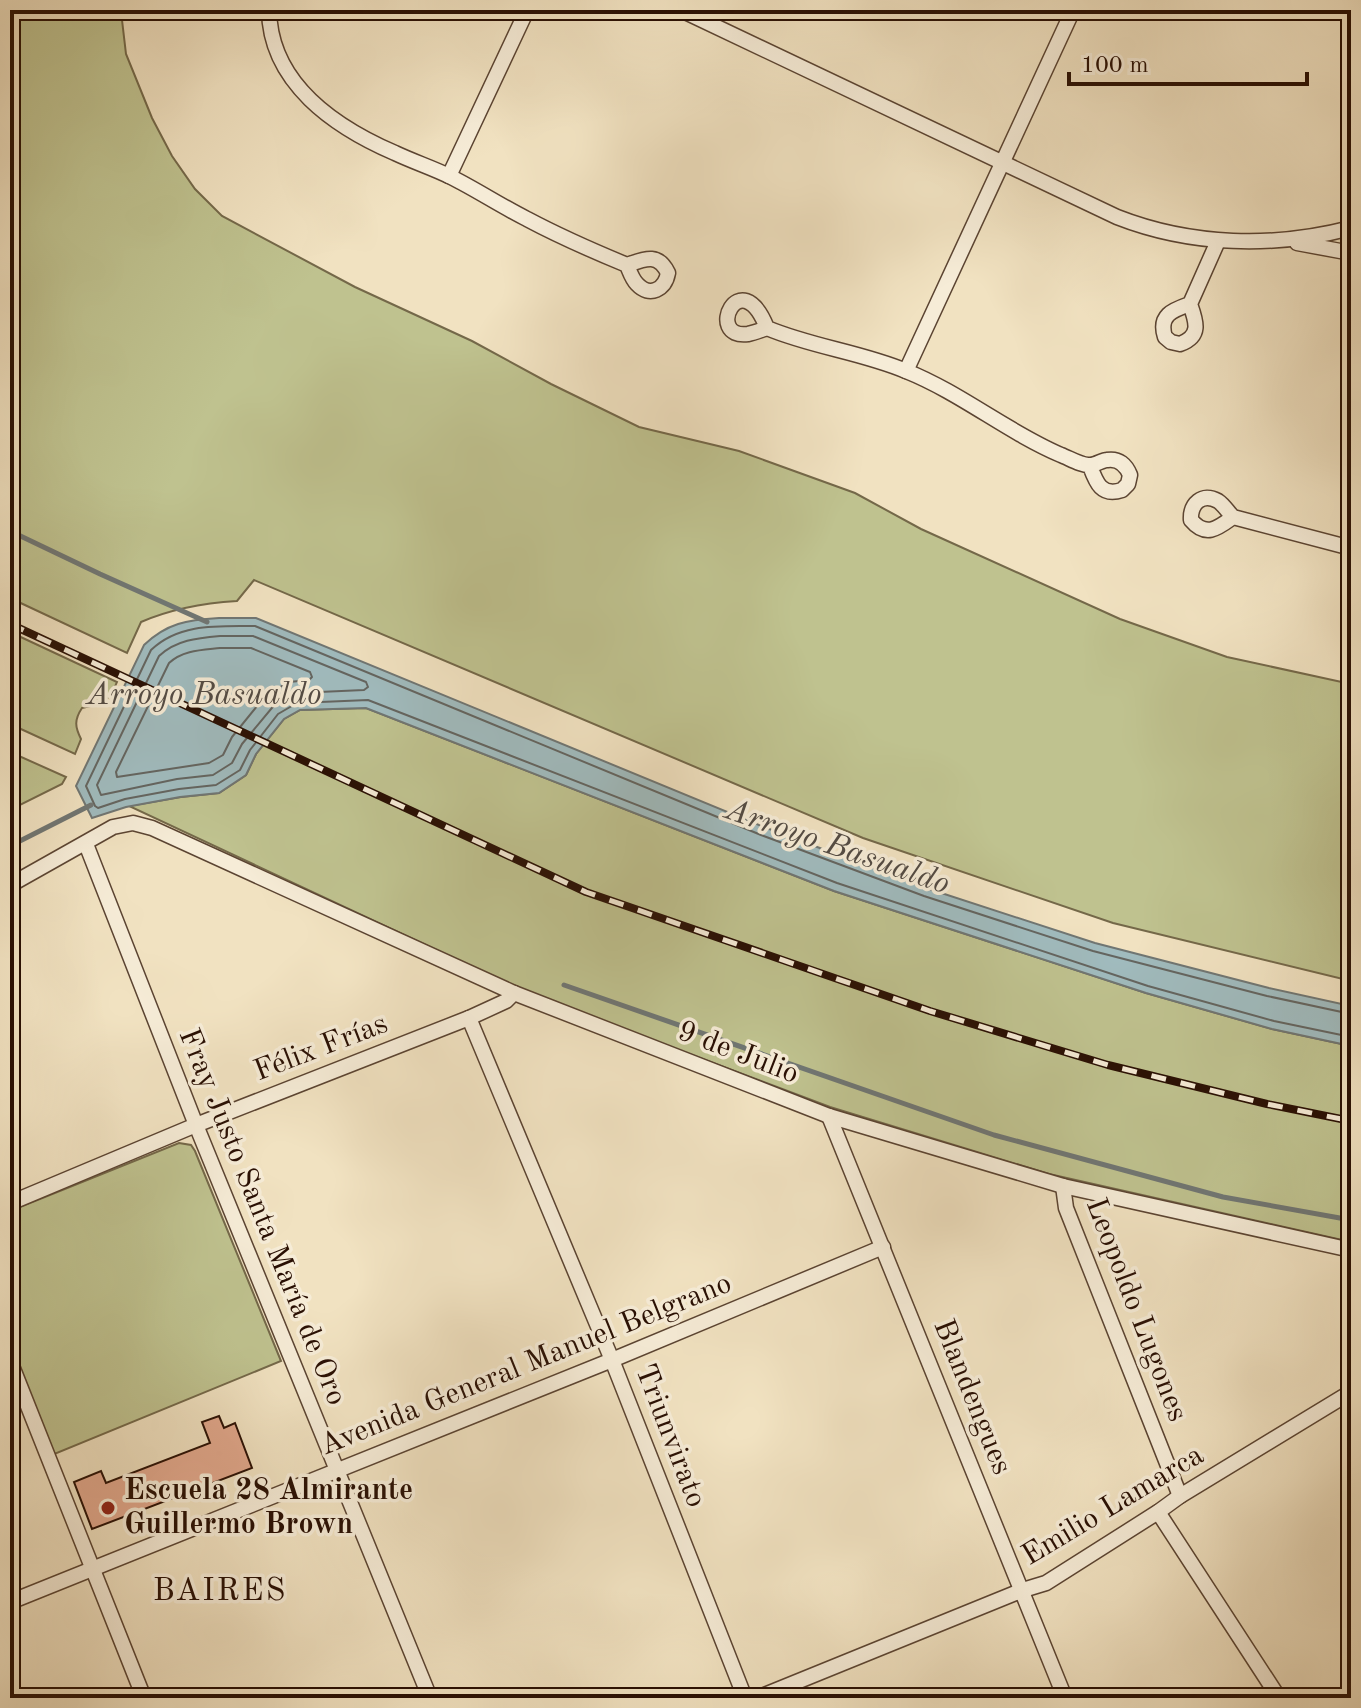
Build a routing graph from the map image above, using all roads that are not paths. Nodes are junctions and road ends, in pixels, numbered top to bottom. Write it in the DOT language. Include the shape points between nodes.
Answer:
graph roads {
  1 [pos="269,10"];
  2 [pos="527,10"];
  3 [pos="681,10"];
  4 [pos="1073,10"];
  5 [pos="1004,162"];
  6 [pos="449,176"];
  7 [pos="1351,228"];
  8 [pos="1281,240"];
  9 [pos="1218,241"];
  10 [pos="1351,253"];
  11 [pos="627,265"];
  12 [pos="1190,304"];
  13 [pos="767,328"];
  14 [pos="906,371"];
  15 [pos="1090,466"];
  16 [pos="1233,517"];
  17 [pos="1351,548"];
  18 [pos="86,844"];
  19 [pos="10,885"];
  20 [pos="514,993"];
  21 [pos="469,1018"];
  22 [pos="829,1116"];
  23 [pos="196,1125"];
  24 [pos="1063,1186"];
  25 [pos="10,1203"];
  26 [pos="883,1247"];
  27 [pos="1351,1250"];
  28 [pos="612,1360"];
  29 [pos="10,1361"];
  30 [pos="1351,1392"];
  31 [pos="337,1470"];
  32 [pos="1180,1496"];
  33 [pos="1158,1512"];
  34 [pos="92,1569"];
  35 [pos="1023,1590"];
  36 [pos="10,1602"];
  37 [pos="144,1698"];
  38 [pos="430,1698"];
  39 [pos="745,1698"];
  40 [pos="757,1698"];
  41 [pos="1065,1698"];
  42 [pos="1279,1698"];
  1 -- 6 [label="street" via="280,59 317,107 355,133"];
  2 -- 6 [label="street"];
  3 -- 5 [label="street"];
  4 -- 5 [label="street"];
  5 -- 9 [label="street" via="1141,227"];
  5 -- 14 [label="street"];
  6 -- 11 [label="street" via="570,241"];
  7 -- 8 [label="street"];
  8 -- 9 [label="street"];
  8 -- 10 [label="street"];
  9 -- 12 [label="street"];
  13 -- 14 [label="street"];
  14 -- 15 [label="street" via="1038,444"];
  16 -- 17 [label="street"];
  18 -- 19 [label="street"];
  18 -- 20 [label="street, 9 de Julio" via="113,827 133,823 152,828"];
  18 -- 23 [label="street, Fray Justo Santa María de Oro"];
  20 -- 21 [label="street, Félix Frías"];
  20 -- 22 [label="street, 9 de Julio"];
  21 -- 23 [label="street, Félix Frías"];
  21 -- 28 [label="street, Triunvirato"];
  22 -- 24 [label="street, 9 de Julio"];
  22 -- 26 [label="street, Blandengues"];
  23 -- 25 [label="street, Félix Frías"];
  23 -- 31 [label="street, Fray Justo Santa María de Oro"];
  24 -- 27 [label="street, 9 de Julio"];
  24 -- 32 [label="street, Leopoldo Lugones" via="1066,1208"];
  26 -- 28 [label="street, Avenida General Manuel Belgrano"];
  26 -- 35 [label="street, Blandengues"];
  28 -- 31 [label="street, Avenida General Manuel Belgrano"];
  28 -- 39 [label="street, Triunvirato"];
  29 -- 34 [label="street"];
  30 -- 32 [label="street, Emilio Lamarca"];
  31 -- 34 [label="street, Avenida General Manuel Belgrano"];
  31 -- 38 [label="street, Fray Justo Santa María de Oro"];
  32 -- 33 [label="street, Emilio Lamarca"];
  33 -- 35 [label="street, Emilio Lamarca" via="1046,1583"];
  33 -- 42 [label="street"];
  34 -- 36 [label="street, Avenida General Manuel Belgrano"];
  34 -- 37 [label="street"];
  35 -- 40 [label="street, Emilio Lamarca"];
  35 -- 41 [label="street, Blandengues"];
}
